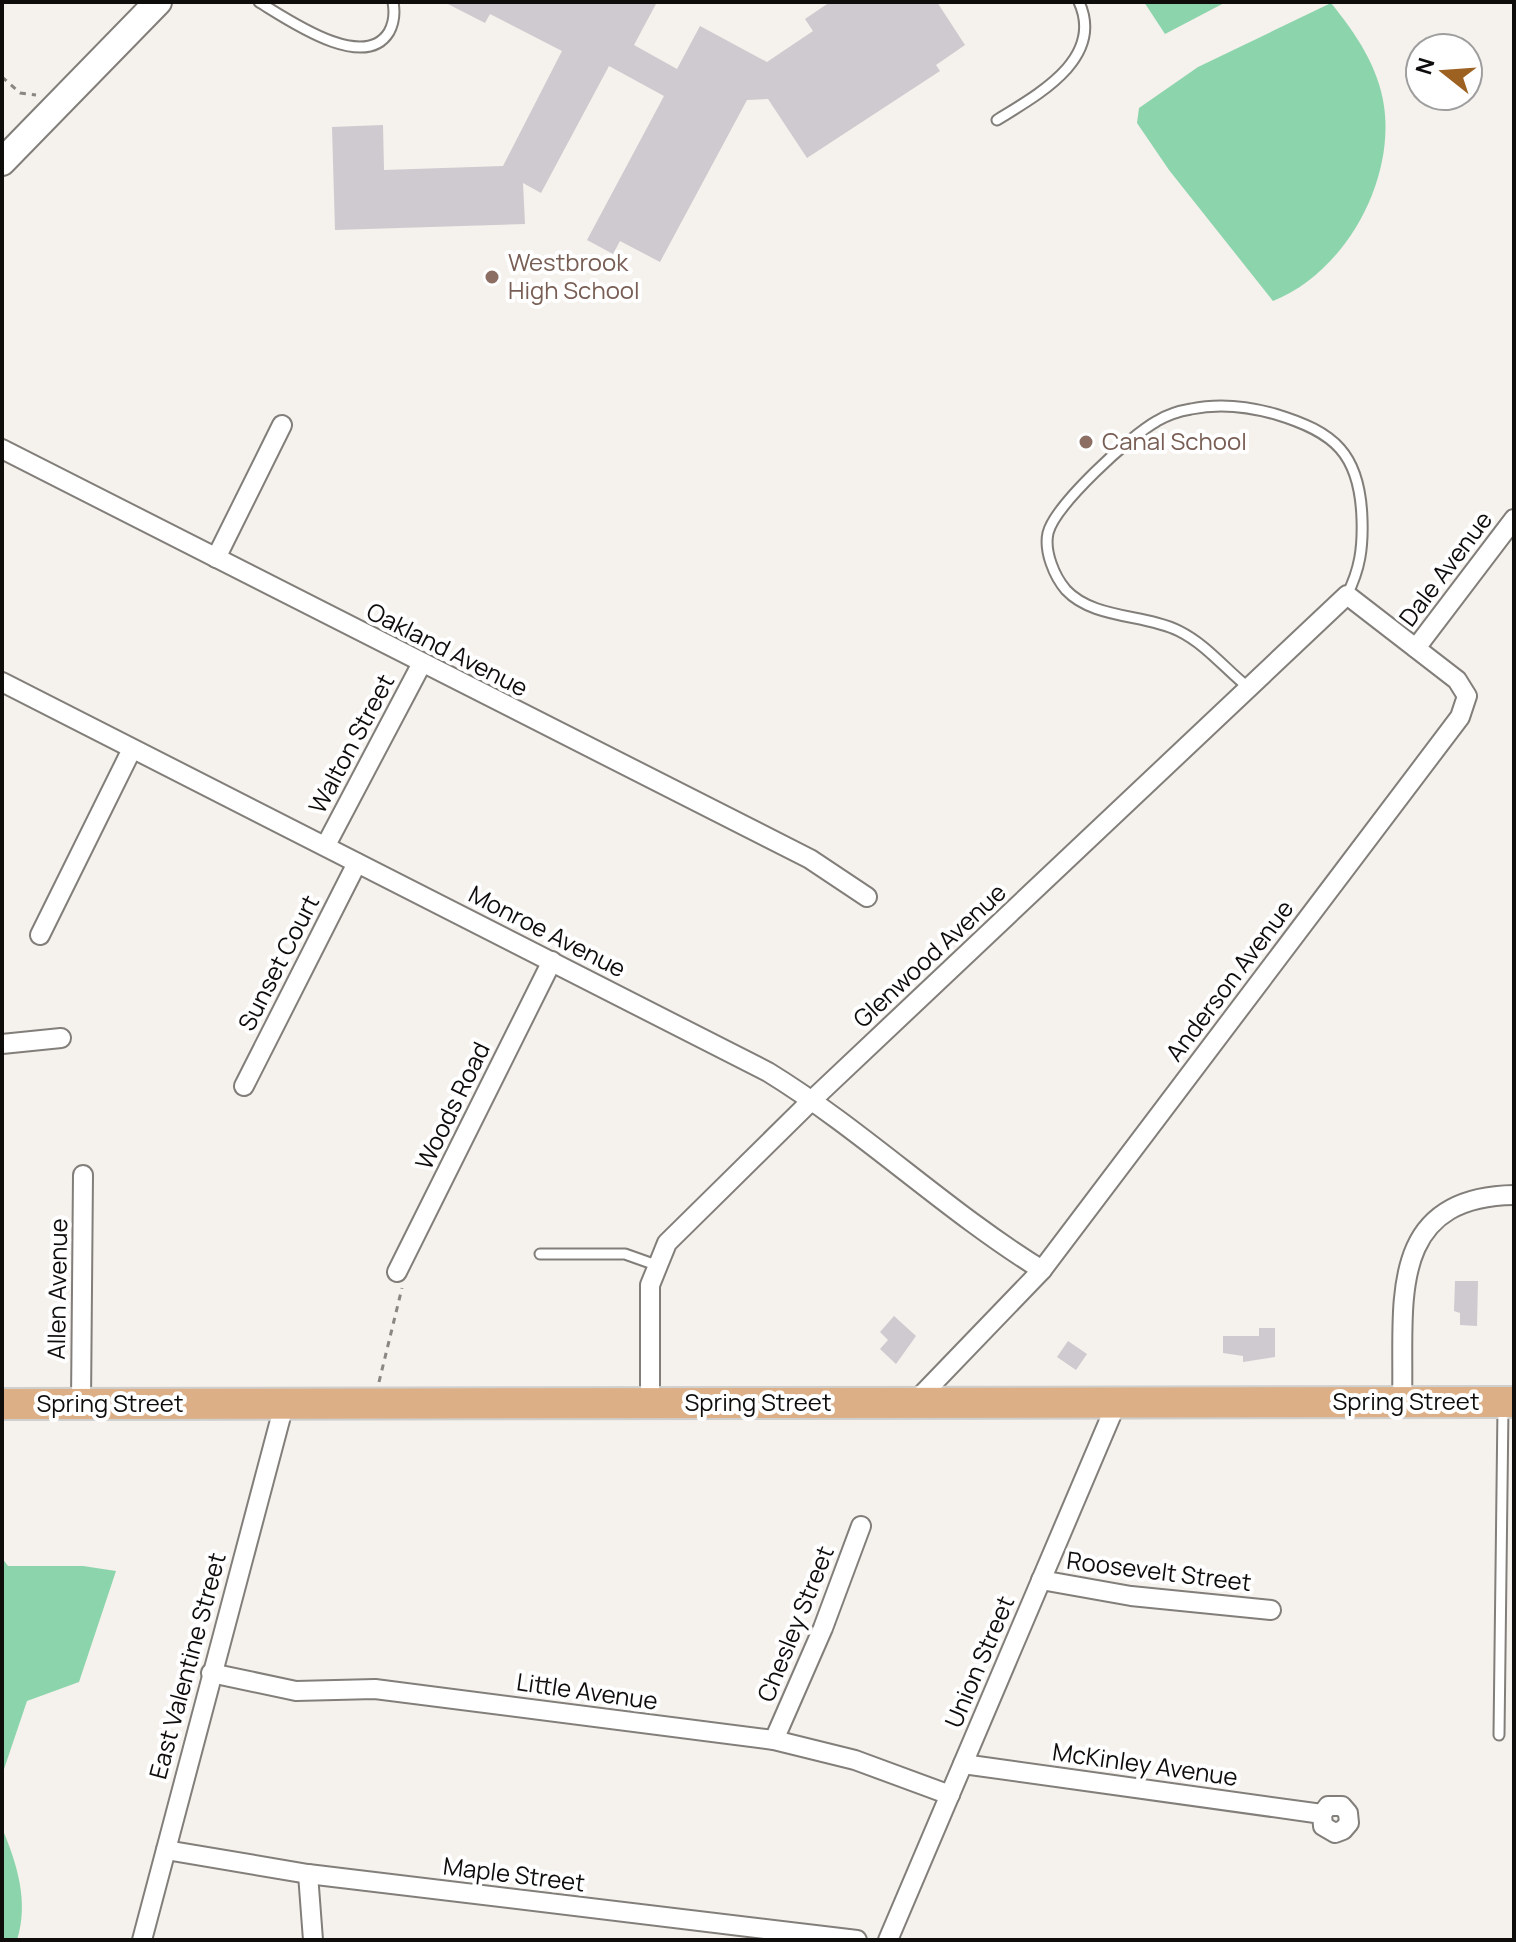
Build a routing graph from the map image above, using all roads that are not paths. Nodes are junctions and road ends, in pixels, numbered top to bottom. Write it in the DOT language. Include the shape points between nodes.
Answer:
graph roads {
  1 [pos="158,2"];
  2 [pos="259,2"];
  3 [pos="393,2"];
  4 [pos="1079,2"];
  5 [pos="997,120"];
  6 [pos="2,162"];
  7 [pos="282,425"];
  8 [pos="2,449"];
  9 [pos="1514,519"];
  10 [pos="216,558"];
  11 [pos="1347,595"];
  12 [pos="1416,648"];
  13 [pos="421,665"];
  14 [pos="2,682"];
  15 [pos="1249,688"];
  16 [pos="132,749"];
  17 [pos="326,845"];
  18 [pos="357,863"];
  19 [pos="867,897"];
  20 [pos="40,935"];
  21 [pos="552,961"];
  22 [pos="61,1038"];
  23 [pos="2,1044"];
  24 [pos="244,1086"];
  25 [pos="811,1101"];
  26 [pos="83,1175"];
  27 [pos="1514,1195"];
  28 [pos="540,1254"];
  29 [pos="656,1265"];
  30 [pos="1042,1270"];
  31 [pos="397,1272"];
  32 [pos="1402,1401"];
  33 [pos="1117,1402"];
  34 [pos="1508,1402"];
  35 [pos="81,1403"];
  36 [pos="650,1403"];
  37 [pos="914,1403"];
  38 [pos="2,1404"];
  39 [pos="284,1405"];
  40 [pos="861,1526"];
  41 [pos="1041,1580"];
  42 [pos="1271,1610"];
  43 [pos="211,1673"];
  44 [pos="1499,1735"];
  45 [pos="774,1740"];
  46 [pos="963,1764"];
  47 [pos="950,1795"];
  48 [pos="1322,1814"];
  49 [pos="166,1850"];
  50 [pos="308,1874"];
  51 [pos="142,1940"];
  52 [pos="313,1940"];
  53 [pos="857,1940"];
  54 [pos="888,1940"];
  1 -- 6 [label="main road"];
  2 -- 3 [label="lane" via="356,49 386,37 393,25"];
  4 -- 5 [label="lane" via="1085,35 1064,74"];
  7 -- 10 [label="street"];
  8 -- 10 [label="street, Oakland Avenue"];
  9 -- 12 [label="street, Dale Avenue"];
  10 -- 13 [label="street, Oakland Avenue"];
  11 -- 12 [label="street, Anderson Avenue"];
  11 -- 15 [label="street, Glenwood Avenue"];
  11 -- 15 [label="lane" via="1360,567 1363,538 1358,477 1343,449 1297,421 1225,405 1172,414 1142,431 1074,495 1055,518 1047,545 1066,590 1081,601 1184,634"];
  12 -- 30 [label="street, Anderson Avenue" via="1464,688 1467,696 1460,717"];
  13 -- 17 [label="street, Walton Street"];
  13 -- 19 [label="street, Oakland Avenue" via="810,859"];
  14 -- 16 [label="street, Monroe Avenue"];
  15 -- 25 [label="street, Glenwood Avenue"];
  16 -- 17 [label="street, Monroe Avenue"];
  16 -- 20 [label="street"];
  17 -- 18 [label="street, Monroe Avenue"];
  18 -- 21 [label="street, Monroe Avenue"];
  18 -- 24 [label="street, Sunset Court"];
  21 -- 25 [label="street, Monroe Avenue" via="768,1072"];
  21 -- 31 [label="street, Woods Road"];
  22 -- 23 [label="street"];
  25 -- 29 [label="street, Glenwood Avenue" via="667,1243"];
  25 -- 30 [label="street, Monroe Avenue"];
  26 -- 35 [label="street, Allen Avenue"];
  27 -- 32 [label="street" via="1483,1196 1449,1209 1417,1246 1404,1274"];
  28 -- 29 [label="lane" via="625,1254"];
  29 -- 36 [label="street, Glenwood Avenue" via="650,1285"];
  30 -- 37 [label="street, Anderson Avenue"];
  32 -- 33 [label="main road, Spring Street"];
  32 -- 34 [label="main road, Spring Street"];
  33 -- 37 [label="main road, Spring Street"];
  33 -- 41 [label="street, Union Street"];
  34 -- 44 [label="lane"];
  35 -- 38 [label="main road, Spring Street"];
  35 -- 39 [label="main road, Spring Street"];
  36 -- 37 [label="main road, Spring Street"];
  36 -- 39 [label="main road, Spring Street"];
  39 -- 43 [label="street, East Valentine Street"];
  40 -- 45 [label="street, Chesley Street"];
  41 -- 42 [label="street, Roosevelt Street" via="1131,1596"];
  41 -- 46 [label="street, Union Street"];
  43 -- 45 [label="street, Little Avenue" via="296,1691 375,1689"];
  43 -- 49 [label="street, East Valentine Street"];
  45 -- 47 [label="street, Little Avenue" via="855,1760"];
  46 -- 47 [label="street, Union Street"];
  46 -- 48 [label="street, McKinley Avenue"];
  47 -- 54 [label="street, Union Street"];
  49 -- 50 [label="street, Maple Street"];
  49 -- 51 [label="street, East Valentine Street"];
  50 -- 52 [label="street"];
  50 -- 53 [label="street, Maple Street"];
}
